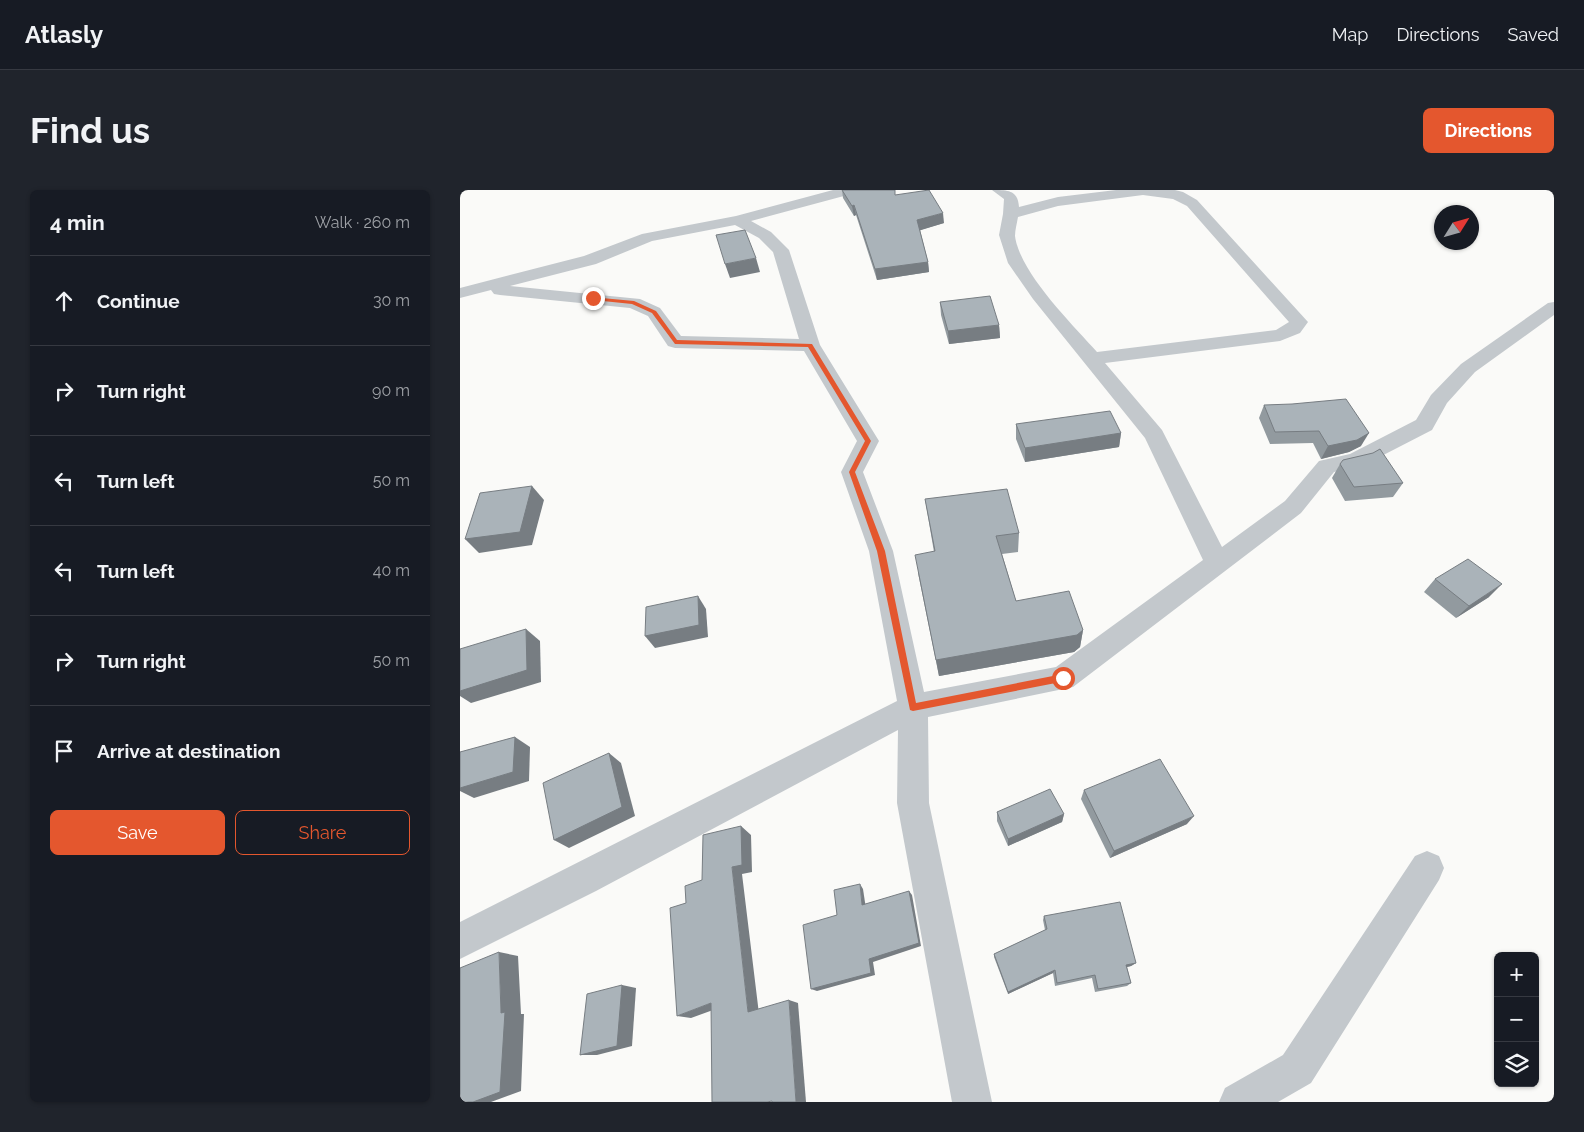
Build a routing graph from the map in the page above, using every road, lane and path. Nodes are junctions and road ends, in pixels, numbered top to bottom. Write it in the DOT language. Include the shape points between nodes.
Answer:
graph roads {
  1 [pos="850,190"];
  2 [pos="1000,190"];
  3 [pos="1011,214"];
  4 [pos="737,220"];
  5 [pos="478,289"];
  6 [pos="460,293"];
  7 [pos="1554,307"];
  8 [pos="810,345"];
  9 [pos="1091,359"];
  10 [pos="1217,562"];
  11 [pos="913,707"];
  12 [pos="1427,868"];
  13 [pos="460,940"];
  14 [pos="972,1102"];
  15 [pos="1239,1102"];
  1 -- 4 [label="street"];
  2 -- 3 [label="street" via="1011,197"];
  3 -- 9 [label="street" via="1007,235 1016,263"];
  3 -- 9 [label="street" via="1058,202 1143,191 1178,195 1192,203 1300,322 1280,335"];
  4 -- 5 [label="street" via="648,238 590,260"];
  4 -- 8 [label="street" via="765,235 781,250"];
  5 -- 6 [label="street"];
  5 -- 8 [label="street" via="634,303 654,312 675,342"];
  7 -- 10 [label="street" via="1468,368 1438,400 1424,425 1356,460 1327,466 1293,507"];
  8 -- 11 [label="street" via="868,441 852,472 881,551"];
  9 -- 10 [label="street" via="1154,435"];
  10 -- 11 [label="street" via="1063,678"];
  11 -- 13 [label="street" via="593,875"];
  11 -- 14 [label="street" via="913,803"];
  12 -- 15 [label="street" via="1297,1069"];
}
